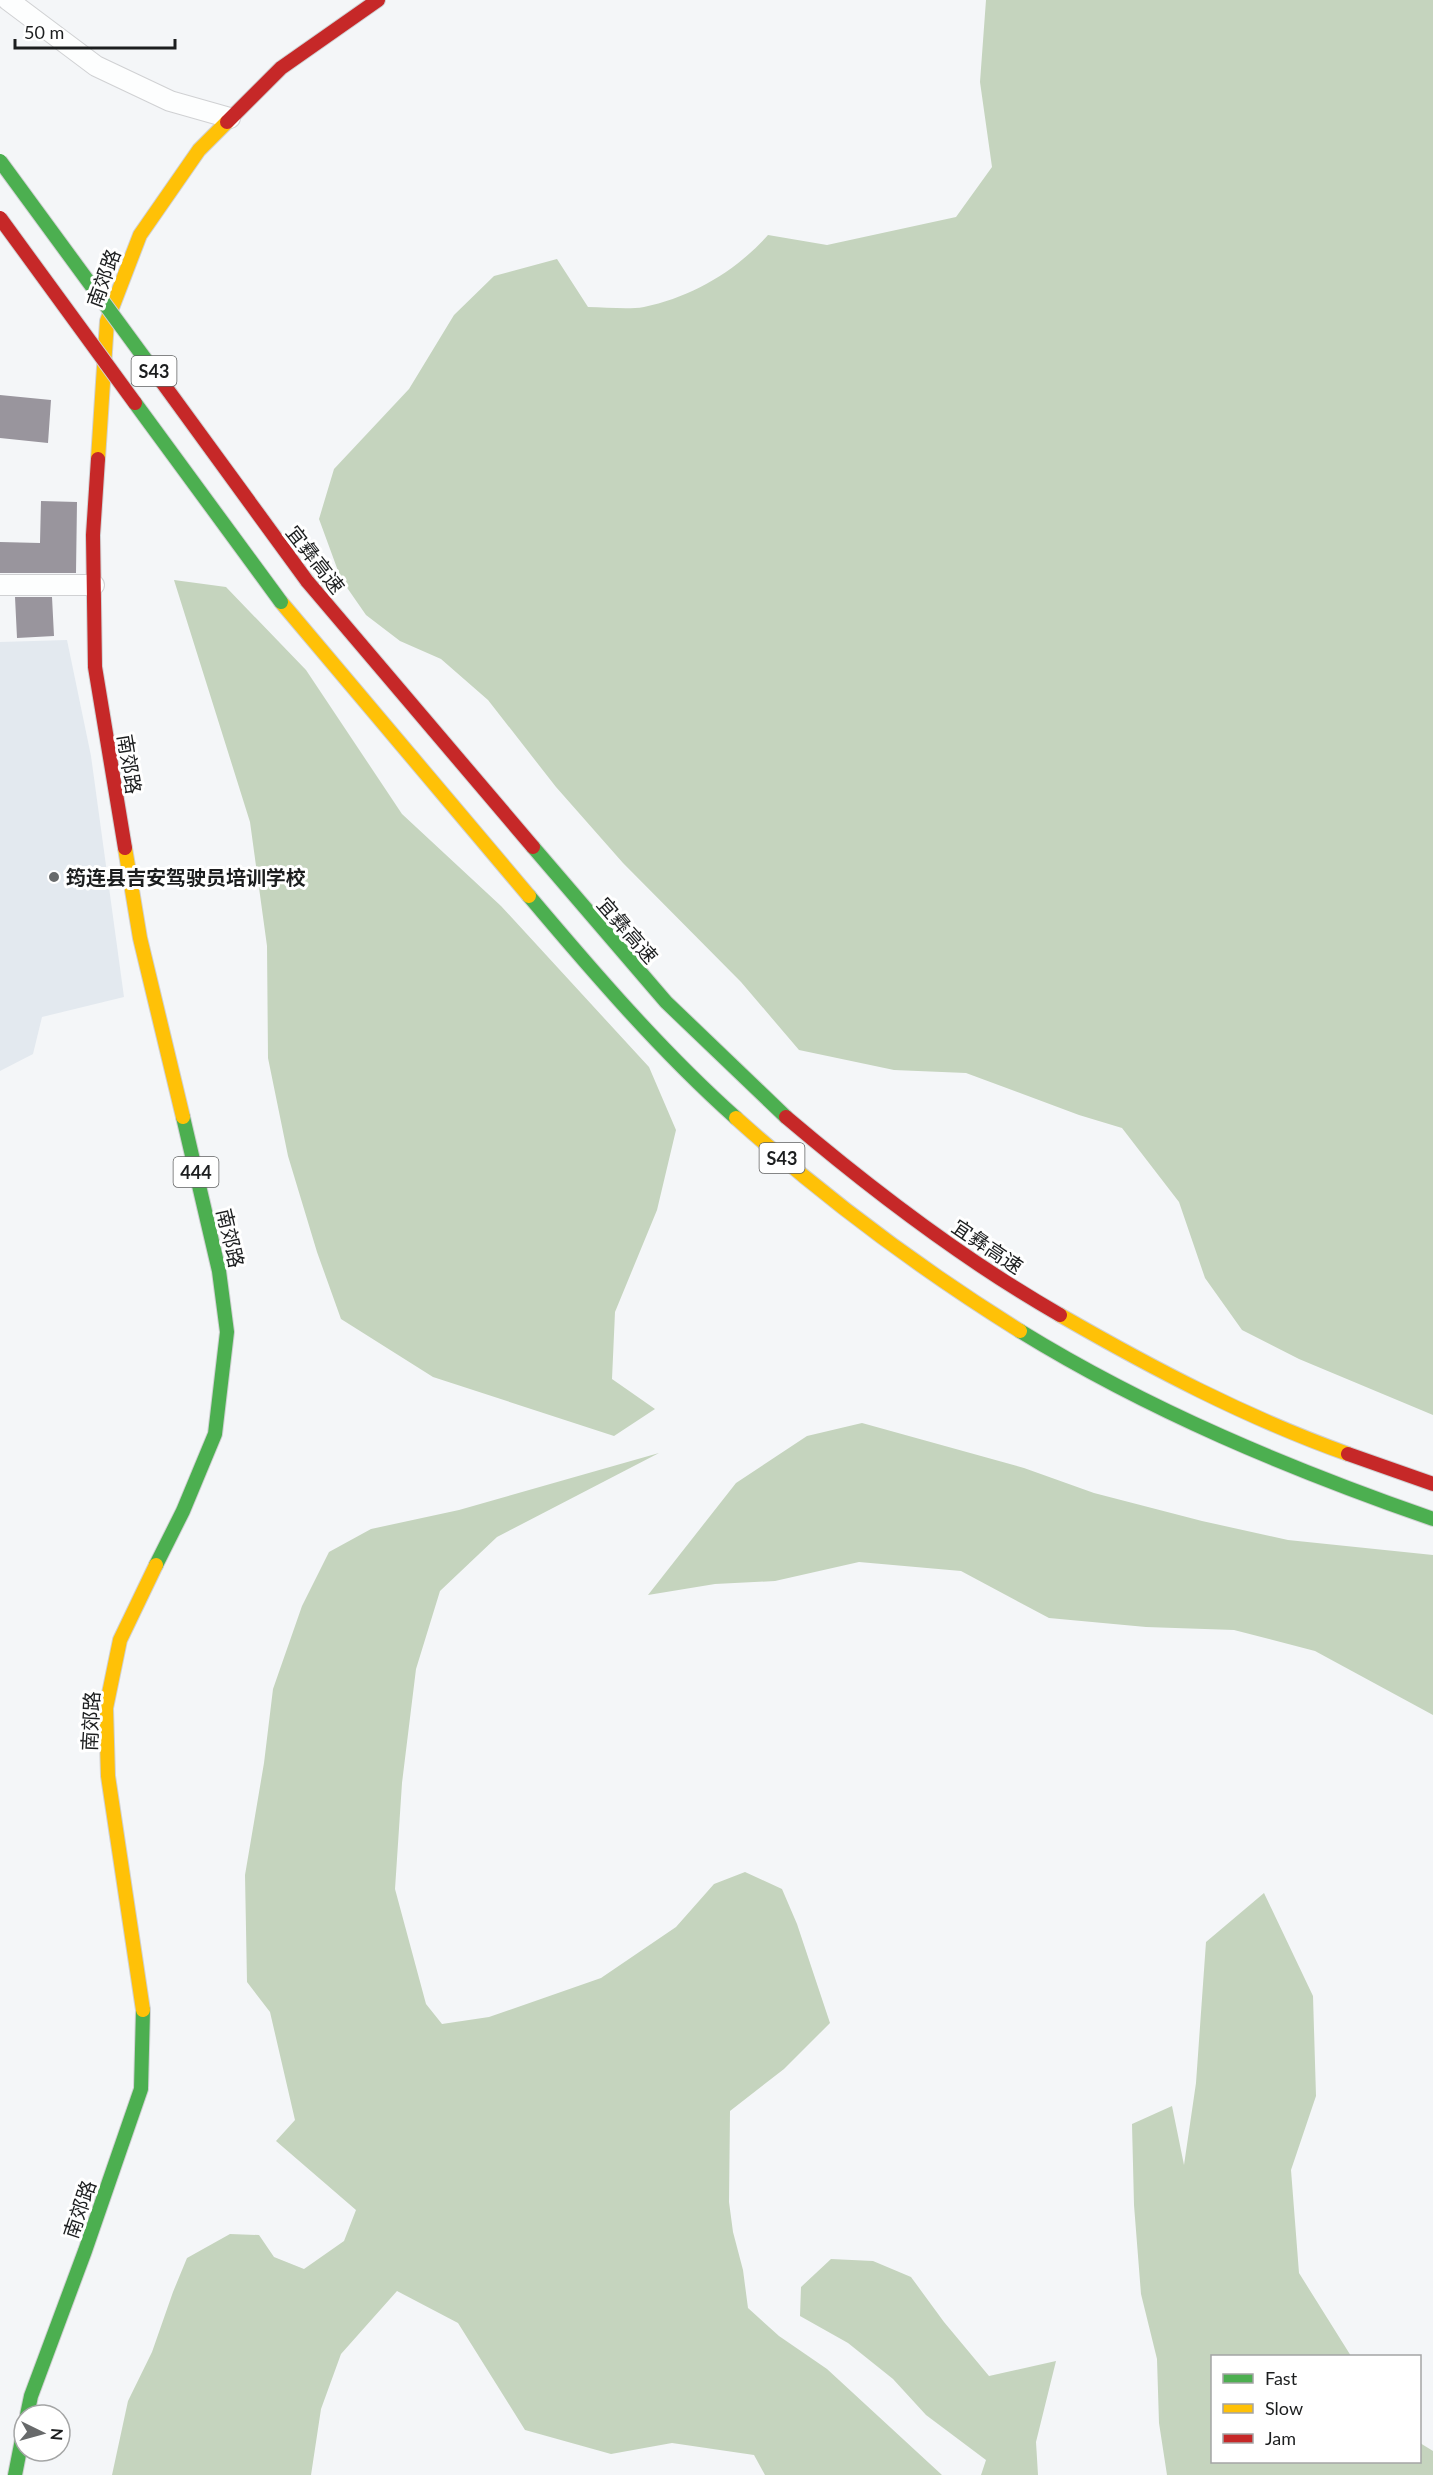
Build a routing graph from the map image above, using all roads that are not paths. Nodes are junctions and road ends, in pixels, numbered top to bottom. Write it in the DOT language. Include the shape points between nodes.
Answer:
graph roads {
  1 [pos="8,0"];
  2 [pos="378,0"];
  3 [pos="230,118"];
  4 [pos="0,160"];
  5 [pos="0,218"];
  6 [pos="0,585"];
  7 [pos="94,585"];
  8 [pos="1433,1484"];
  9 [pos="1433,1519"];
  10 [pos="30,2403"];
  1 -- 3 [label="street" via="96,66 170,101"];
  2 -- 3 [label="main road, 南郊路 / 444" via="281,68"];
  3 -- 7 [label="main road, 南郊路 / 444" via="199,150 140,235 107,321 93,536"];
  4 -- 8 [label="main road, 宜彝高速 / S43, bridge" via="307,581 634,968 742,1078 860,1179 985,1269 1117,1348 1255,1417"];
  5 -- 9 [label="main road, S43, bridge" via="281,602 609,991 720,1103 839,1205 966,1297 1101,1378 1242,1448 1314,1478"];
  6 -- 7 [label="street"];
  7 -- 10 [label="main road, 南郊路 / 444" via="96,667 136,914 219,1271 227,1332 215,1434 183,1512 120,1640 106,1708 108,1776 143,2009 141,2089"];
}
